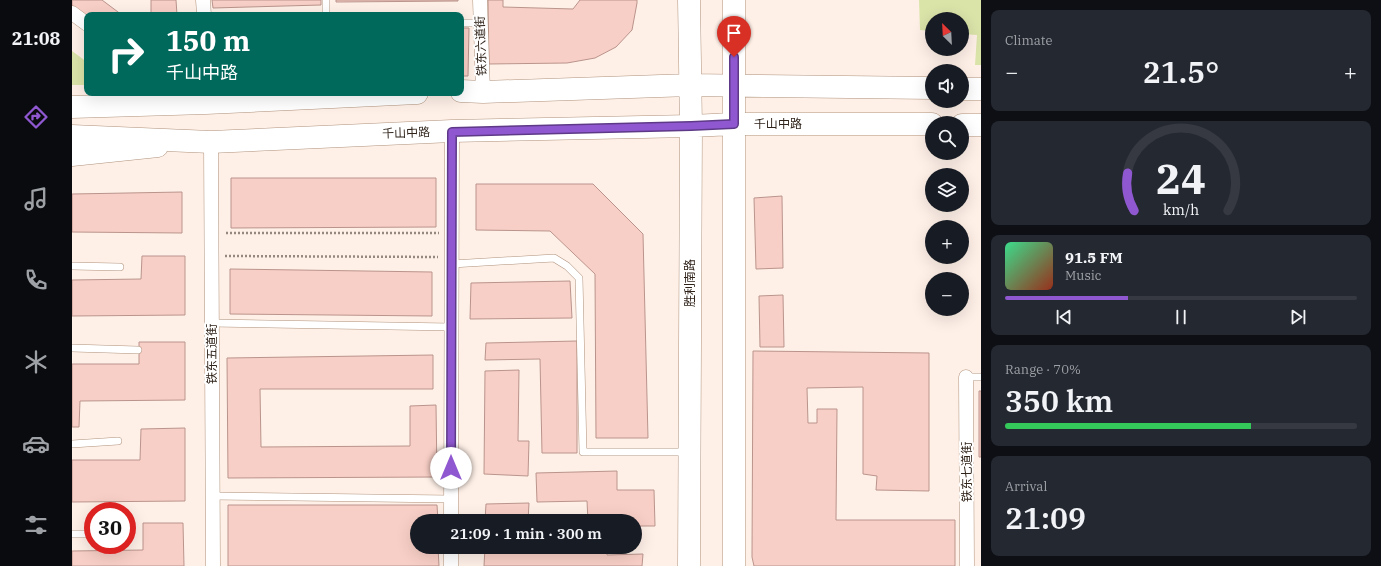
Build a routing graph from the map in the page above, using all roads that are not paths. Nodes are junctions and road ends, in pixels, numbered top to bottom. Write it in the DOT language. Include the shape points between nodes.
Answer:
graph roads {
  1 [pos="203,0"];
  2 [pos="326,0"];
  3 [pos="480,0"];
  4 [pos="689,0"];
  5 [pos="734,0"];
  6 [pos="204,12"];
  7 [pos="326,12"];
  8 [pos="72,13"];
  9 [pos="84,22"];
  10 [pos="464,23"];
  11 [pos="480,23"];
  12 [pos="690,85"];
  13 [pos="734,85"];
  14 [pos="925,88"];
  15 [pos="969,89"];
  16 [pos="981,89"];
  17 [pos="464,91"];
  18 [pos="483,92"];
  19 [pos="200,96"];
  20 [pos="72,99"];
  21 [pos="72,107"];
  22 [pos="734,124"];
  23 [pos="925,124"];
  24 [pos="969,125"];
  25 [pos="981,125"];
  26 [pos="691,126"];
  27 [pos="452,132"];
  28 [pos="72,136"];
  29 [pos="212,142"];
  30 [pos="72,156"];
  31 [pos="451,261"];
  32 [pos="72,266"];
  33 [pos="120,267"];
  34 [pos="212,323"];
  35 [pos="451,327"];
  36 [pos="72,348"];
  37 [pos="138,350"];
  38 [pos="966,377"];
  39 [pos="981,377"];
  40 [pos="118,441"];
  41 [pos="72,444"];
  42 [pos="690,452"];
  43 [pos="213,496"];
  44 [pos="451,499"];
  45 [pos="451,514"];
  46 [pos="72,534"];
  47 [pos="84,534"];
  48 [pos="451,554"];
  49 [pos="213,566"];
  50 [pos="451,566"];
  51 [pos="690,566"];
  52 [pos="734,566"];
  53 [pos="967,566"];
  1 -- 6 [label="street"];
  2 -- 7 [label="lane"];
  3 -- 11 [label="street, 铁东六道街"];
  4 -- 12 [label="main road, 胜利南路"];
  5 -- 13 [label="main road"];
  8 -- 9 [label="street"];
  10 -- 11 [label="lane"];
  11 -- 18 [label="street, 铁东六道街"];
  12 -- 13 [label="main road"];
  12 -- 18 [label="main road"];
  12 -- 26 [label="main road, 胜利南路"];
  13 -- 14 [label="main road"];
  13 -- 22 [label="main road"];
  15 -- 16 [label="main road"];
  17 -- 18 [label="main road"];
  19 -- 20 [label="main road"];
  19 -- 21 [label="main road"];
  22 -- 23 [label="main road, 千山中路"];
  22 -- 26 [label="main road, 千山中路"];
  22 -- 52 [label="main road"];
  24 -- 25 [label="main road"];
  26 -- 27 [label="main road, 千山中路"];
  26 -- 42 [label="main road, 胜利南路"];
  27 -- 29 [label="main road, 千山中路"];
  27 -- 31 [label="street"];
  28 -- 29 [label="main road, 千山中路"];
  29 -- 30 [label="main road"];
  29 -- 34 [label="street, 铁东五道街"];
  31 -- 35 [label="street"];
  31 -- 42 [label="lane" via="554,258 567,266 579,278 583,452"];
  32 -- 33 [label="lane"];
  34 -- 35 [label="lane"];
  34 -- 43 [label="street, 铁东五道街"];
  35 -- 44 [label="street"];
  36 -- 37 [label="lane"];
  38 -- 39 [label="lane"];
  38 -- 53 [label="street, 铁东七道街"];
  40 -- 41 [label="lane"];
  42 -- 51 [label="main road, 胜利南路"];
  43 -- 44 [label="lane"];
  43 -- 49 [label="street, 铁东五道街"];
  44 -- 45 [label="street"];
  46 -- 47 [label="lane"];
  48 -- 50 [label="street"];
}
